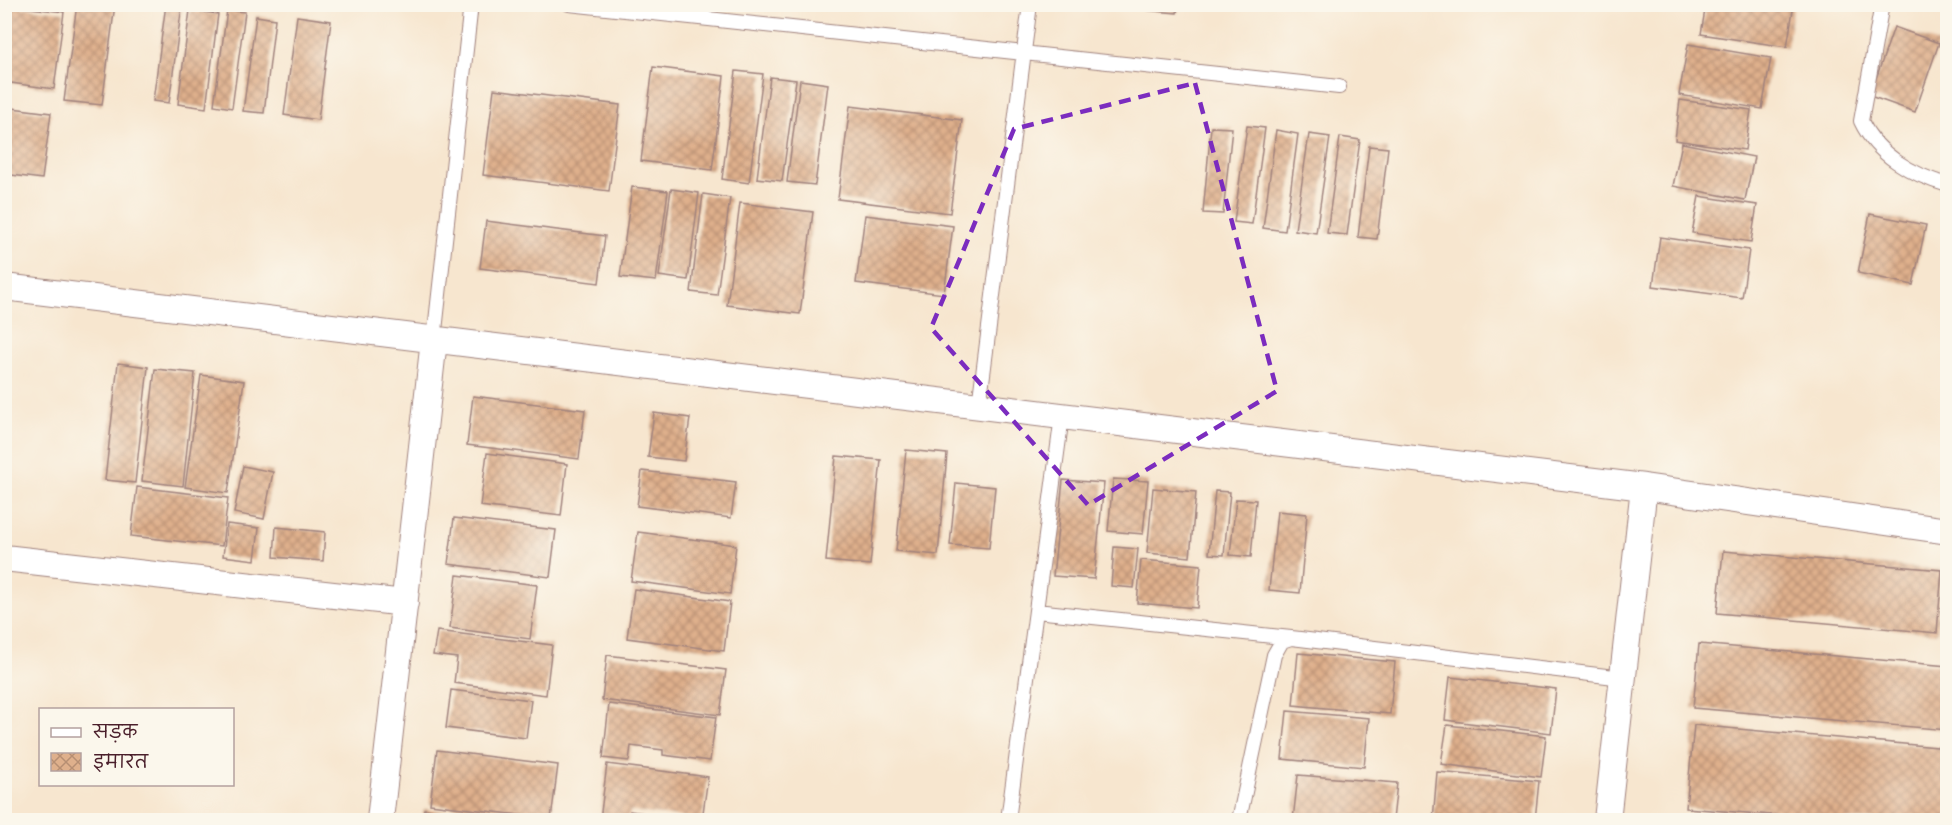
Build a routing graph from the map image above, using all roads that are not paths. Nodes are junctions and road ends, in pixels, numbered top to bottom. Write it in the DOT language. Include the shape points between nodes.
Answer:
graph roads {
  1 [pos="471,4"];
  2 [pos="569,4"];
  3 [pos="1030,4"];
  4 [pos="1882,4"];
  5 [pos="1023,53"];
  6 [pos="1339,87"];
  7 [pos="1947,185"];
  8 [pos="4,287"];
  9 [pos="434,340"];
  10 [pos="979,406"];
  11 [pos="1062,416"];
  12 [pos="1644,487"];
  13 [pos="1947,531"];
  14 [pos="4,558"];
  15 [pos="405,603"];
  16 [pos="1036,611"];
  17 [pos="1291,638"];
  18 [pos="1623,678"];
  19 [pos="380,820"];
  20 [pos="1008,820"];
  21 [pos="1239,820"];
  22 [pos="1607,820"];
  1 -- 9 [label="lane"];
  2 -- 5 [label="lane"];
  3 -- 5 [label="lane"];
  4 -- 7 [label="lane" via="1861,121 1868,137 1892,159"];
  5 -- 6 [label="lane"];
  5 -- 10 [label="lane"];
  8 -- 9 [label="street"];
  9 -- 10 [label="street"];
  9 -- 15 [label="street"];
  10 -- 11 [label="street"];
  11 -- 12 [label="street"];
  11 -- 16 [label="lane"];
  12 -- 13 [label="street"];
  12 -- 18 [label="street"];
  14 -- 15 [label="street"];
  15 -- 19 [label="street"];
  16 -- 17 [label="lane"];
  16 -- 20 [label="lane"];
  17 -- 18 [label="lane"];
  17 -- 21 [label="lane" via="1282,641 1274,655"];
  18 -- 22 [label="street"];
}
